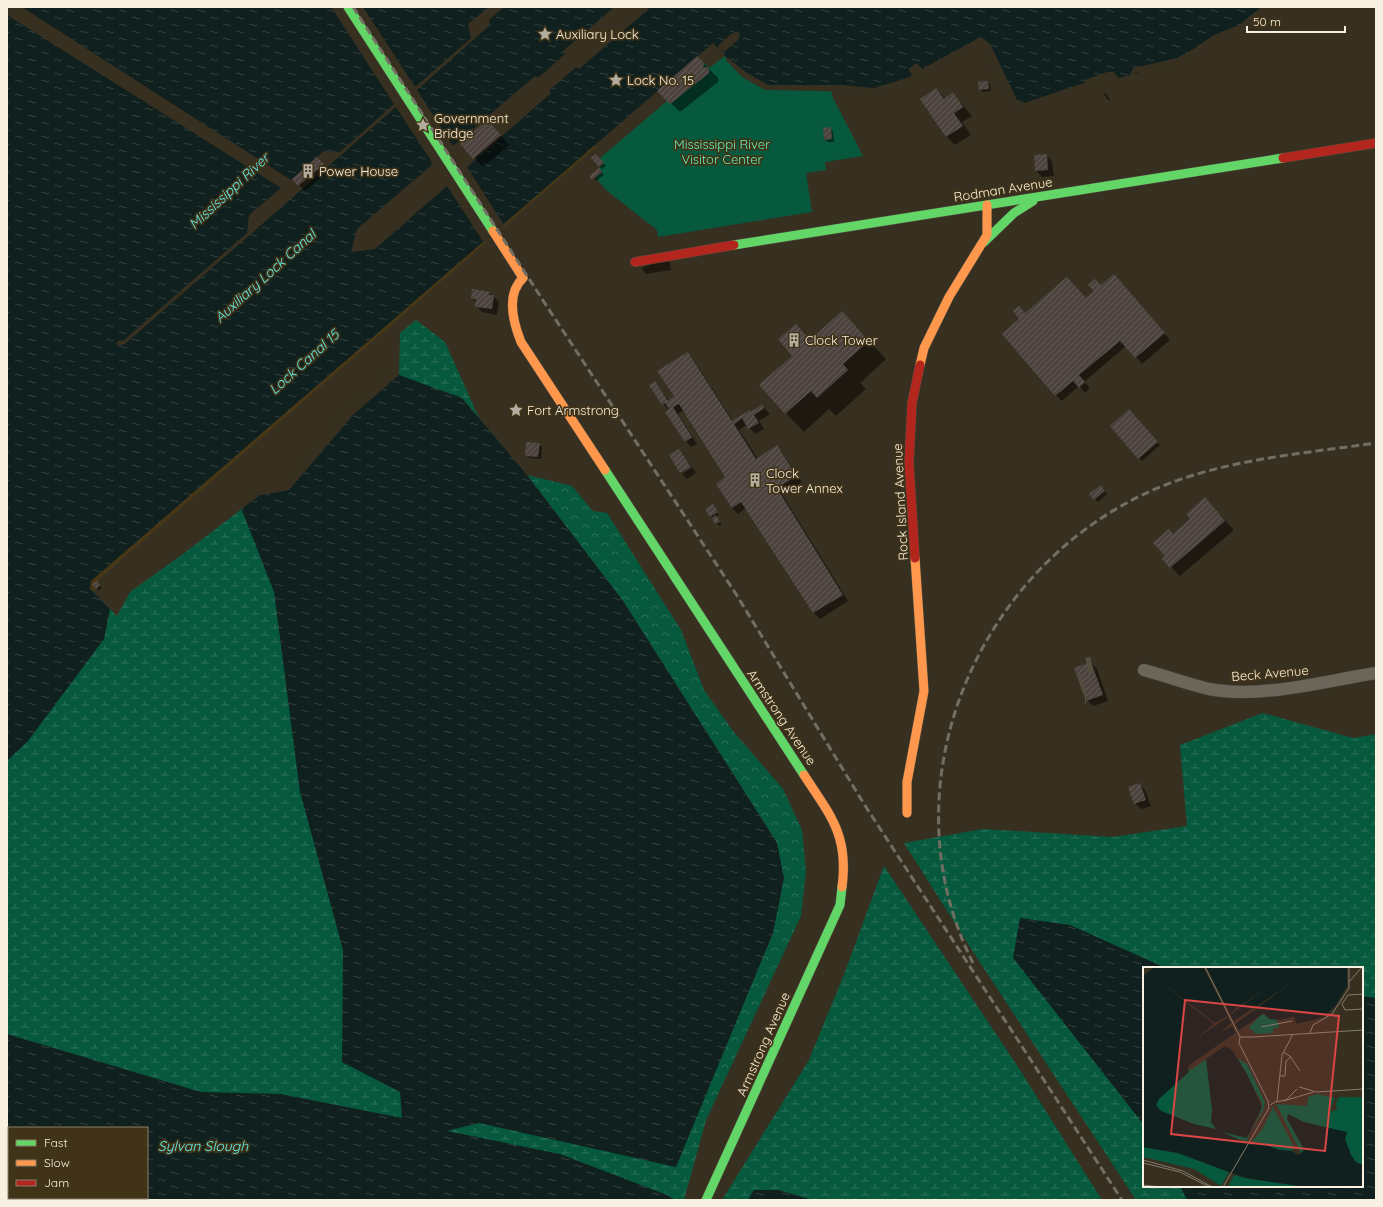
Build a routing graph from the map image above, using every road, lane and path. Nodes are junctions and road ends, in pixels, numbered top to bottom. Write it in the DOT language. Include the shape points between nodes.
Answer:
graph roads {
  1 [pos="348,7"];
  2 [pos="1376,143"];
  3 [pos="1040,197"];
  4 [pos="987,205"];
  5 [pos="980,247"];
  6 [pos="635,262"];
  7 [pos="1144,670"];
  8 [pos="1376,673"];
  9 [pos="907,813"];
  10 [pos="706,1200"];
  1 -- 10 [label="street, Armstrong Avenue" via="523,278 515,286 512,299 516,329 521,342 599,464 802,768 839,832 845,866 840,905"];
  2 -- 3 [label="street, Rodman Avenue"];
  3 -- 4 [label="street, Rodman Avenue"];
  3 -- 5 [label="street" via="1014,213"];
  4 -- 5 [label="street, Rock Island Avenue" via="988,228"];
  4 -- 6 [label="street, Rodman Avenue"];
  5 -- 9 [label="street, Rock Island Avenue" via="949,297 924,348 912,403 909,463 924,691 908,774 905,800"];
  7 -- 8 [label="street, Beck Avenue" via="1210,689 1231,691 1281,688"];
}
